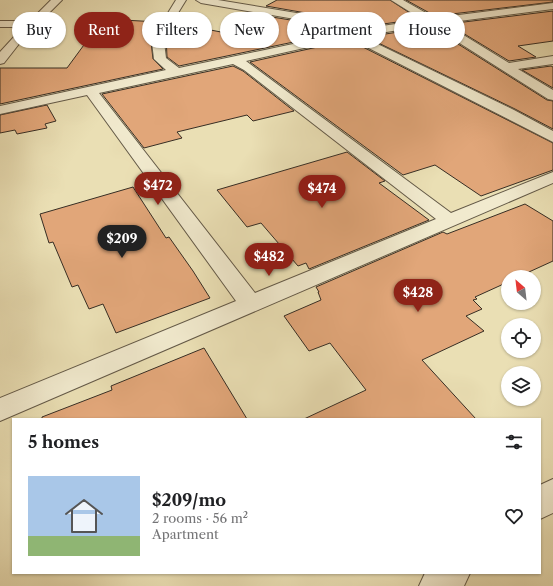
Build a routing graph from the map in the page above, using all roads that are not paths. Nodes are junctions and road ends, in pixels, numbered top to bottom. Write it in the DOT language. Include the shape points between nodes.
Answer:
graph roads {
  1 [pos="57,0"];
  2 [pos="180,0"];
  3 [pos="201,0"];
  4 [pos="396,0"];
  5 [pos="553,6"];
  6 [pos="45,12"];
  7 [pos="417,12"];
  8 [pos="287,14"];
  9 [pos="465,17"];
  10 [pos="0,24"];
  11 [pos="12,24"];
  12 [pos="465,41"];
  13 [pos="12,47"];
  14 [pos="291,48"];
  15 [pos="377,48"];
  16 [pos="0,60"];
  17 [pos="235,60"];
  18 [pos="553,60"];
  19 [pos="506,66"];
  20 [pos="176,72"];
  21 [pos="91,91"];
  22 [pos="553,96"];
  23 [pos="0,110"];
  24 [pos="553,137"];
  25 [pos="548,185"];
  26 [pos="449,220"];
  27 [pos="250,303"];
  28 [pos="0,410"];
  29 [pos="553,494"];
  30 [pos="541,503"];
  31 [pos="452,574"];
  32 [pos="436,586"];
  1 -- 6 [label="street"];
  2 -- 20 [label="street" via="164,26 158,42 160,59"];
  3 -- 8 [label="street"];
  4 -- 7 [label="street"];
  5 -- 9 [label="street"];
  10 -- 11 [label="street"];
  12 -- 19 [label="street"];
  13 -- 16 [label="street"];
  14 -- 17 [label="street"];
  15 -- 24 [label="street"];
  17 -- 20 [label="street"];
  17 -- 26 [label="street" via="248,67"];
  18 -- 19 [label="street"];
  19 -- 22 [label="street"];
  20 -- 21 [label="street"];
  21 -- 23 [label="street"];
  21 -- 27 [label="street"];
  25 -- 26 [label="street"];
  26 -- 27 [label="street"];
  27 -- 28 [label="street"];
  29 -- 30 [label="street"];
  31 -- 32 [label="street"];
}
